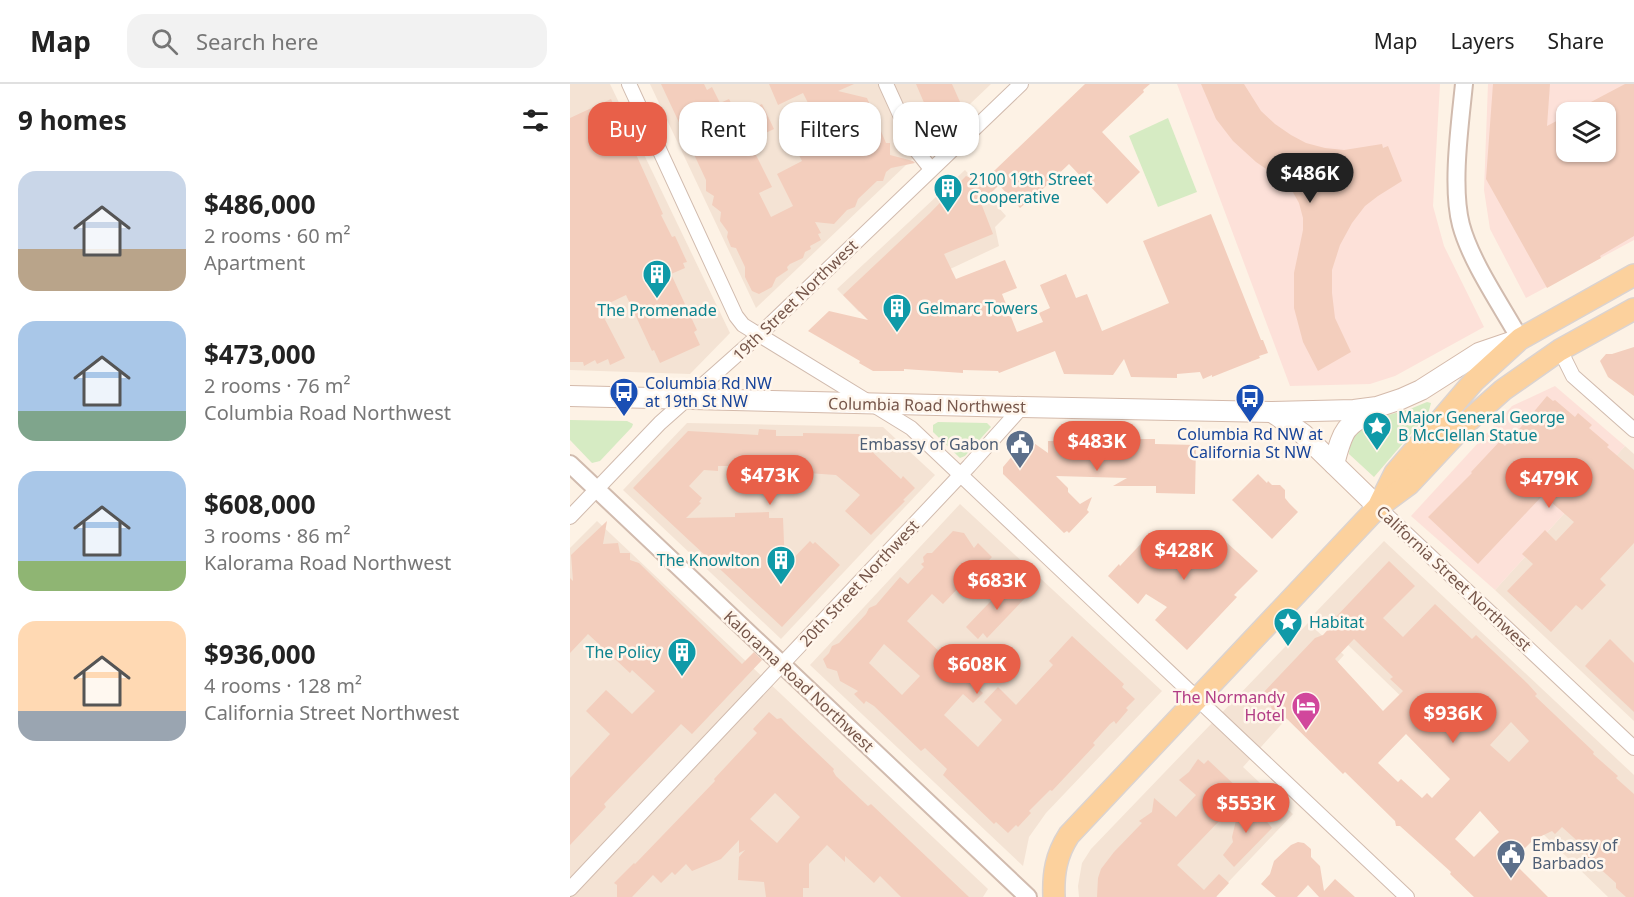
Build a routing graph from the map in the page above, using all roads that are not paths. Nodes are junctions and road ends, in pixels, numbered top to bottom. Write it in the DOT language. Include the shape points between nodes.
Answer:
graph roads {
  1 [pos="629,84"];
  2 [pos="886,84"];
  3 [pos="1021,84"];
  4 [pos="1464,84"];
  5 [pos="931,170"];
  6 [pos="1634,275"];
  7 [pos="1634,309"];
  8 [pos="758,336"];
  9 [pos="1520,339"];
  10 [pos="1560,350"];
  11 [pos="570,396"];
  12 [pos="686,400"];
  13 [pos="870,403"];
  14 [pos="1388,404"];
  15 [pos="1485,406"];
  16 [pos="1022,407"];
  17 [pos="1272,412"];
  18 [pos="1634,430"];
  19 [pos="570,464"];
  20 [pos="1334,464"];
  21 [pos="961,476"];
  22 [pos="596,490"];
  23 [pos="1378,507"];
  24 [pos="570,517"];
  25 [pos="781,665"];
  26 [pos="1196,699"];
  27 [pos="1634,748"];
  28 [pos="570,889"];
  29 [pos="1028,897"];
  30 [pos="1054,897"];
  31 [pos="1407,897"];
  1 -- 8 [label="street" via="736,316"];
  2 -- 5 [label="street" via="916,150"];
  3 -- 5 [label="street, 19th Street Northwest"];
  4 -- 9 [label="street" via="1457,191 1461,225 1475,260"];
  5 -- 8 [label="street, 19th Street Northwest"];
  6 -- 9 [label="main road"];
  7 -- 10 [label="main road"];
  8 -- 12 [label="street, 19th Street Northwest"];
  8 -- 13 [label="street"];
  9 -- 14 [label="main road, Columbia Road Northwest" via="1479,353 1421,390"];
  9 -- 15 [label="main road" via="1517,359"];
  9 -- 23 [label="main road" via="1454,402 1395,473"];
  10 -- 15 [label="main road"];
  10 -- 18 [label="street" via="1573,376"];
  11 -- 12 [label="main road, Columbia Road Northwest"];
  12 -- 13 [label="main road, Columbia Road Northwest"];
  12 -- 22 [label="street, 19th Street Northwest"];
  13 -- 16 [label="main road, Columbia Road Northwest"];
  13 -- 21 [label="street" via="911,428"];
  14 -- 17 [label="main road, Columbia Road Northwest" via="1354,410"];
  14 -- 20 [label="main road" via="1348,426"];
  15 -- 23 [label="main road" via="1409,484"];
  16 -- 17 [label="main road, Columbia Road Northwest"];
  16 -- 21 [label="street, 20th Street Northwest"];
  17 -- 20 [label="main road, California Street Northwest" via="1303,434"];
  19 -- 22 [label="street, Kalorama Road Northwest"];
  20 -- 23 [label="main road, California Street Northwest"];
  21 -- 25 [label="street, 20th Street Northwest"];
  21 -- 26 [label="street"];
  22 -- 24 [label="street, 19th Street Northwest"];
  22 -- 25 [label="street, Kalorama Road Northwest"];
  23 -- 26 [label="main road"];
  23 -- 27 [label="street, California Street Northwest"];
  25 -- 28 [label="street, 20th Street Northwest"];
  25 -- 29 [label="street, Kalorama Road Northwest"];
  26 -- 30 [label="main road" via="1069,835 1057,859"];
  26 -- 31 [label="street"];
}
